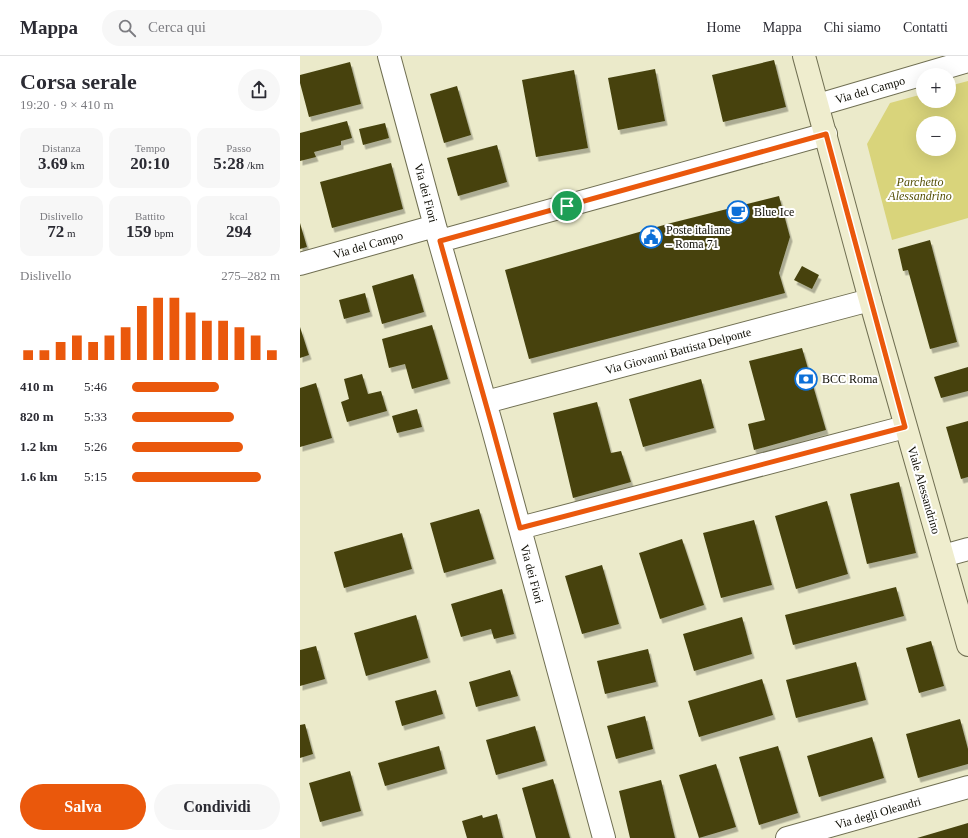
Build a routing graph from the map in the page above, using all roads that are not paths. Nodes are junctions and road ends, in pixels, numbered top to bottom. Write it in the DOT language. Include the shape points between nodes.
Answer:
graph roads {
  1 [pos="389,56"];
  2 [pos="804,56"];
  3 [pos="968,60"];
  4 [pos="818,105"];
  5 [pos="826,134"];
  6 [pos="437,234"];
  7 [pos="300,264"];
  8 [pos="870,300"];
  9 [pos="486,402"];
  10 [pos="905,427"];
  11 [pos="520,528"];
  12 [pos="968,549"];
  13 [pos="943,556"];
  14 [pos="968,645"];
  15 [pos="968,787"];
  16 [pos="604,838"];
  17 [pos="787,838"];
  1 -- 6 [label="street, Via dei Fiori"];
  2 -- 4 [label="street, Viale Alessandrino"];
  3 -- 4 [label="street, Via del Campo"];
  4 -- 5 [label="street, Viale Alessandrino"];
  5 -- 6 [label="street, Via del Campo"];
  5 -- 8 [label="street, Viale Alessandrino"];
  6 -- 7 [label="street, Via del Campo"];
  6 -- 9 [label="street, Via dei Fiori"];
  8 -- 9 [label="street, Via Giovanni Battista Delponte"];
  8 -- 10 [label="street, Viale Alessandrino"];
  9 -- 11 [label="street, Via dei Fiori"];
  10 -- 11 [label="street"];
  10 -- 13 [label="street, Viale Alessandrino"];
  11 -- 16 [label="street, Via dei Fiori"];
  12 -- 13 [label="street"];
  13 -- 14 [label="street, Viale Alessandrino"];
  15 -- 17 [label="street, Via degli Oleandri"];
}
